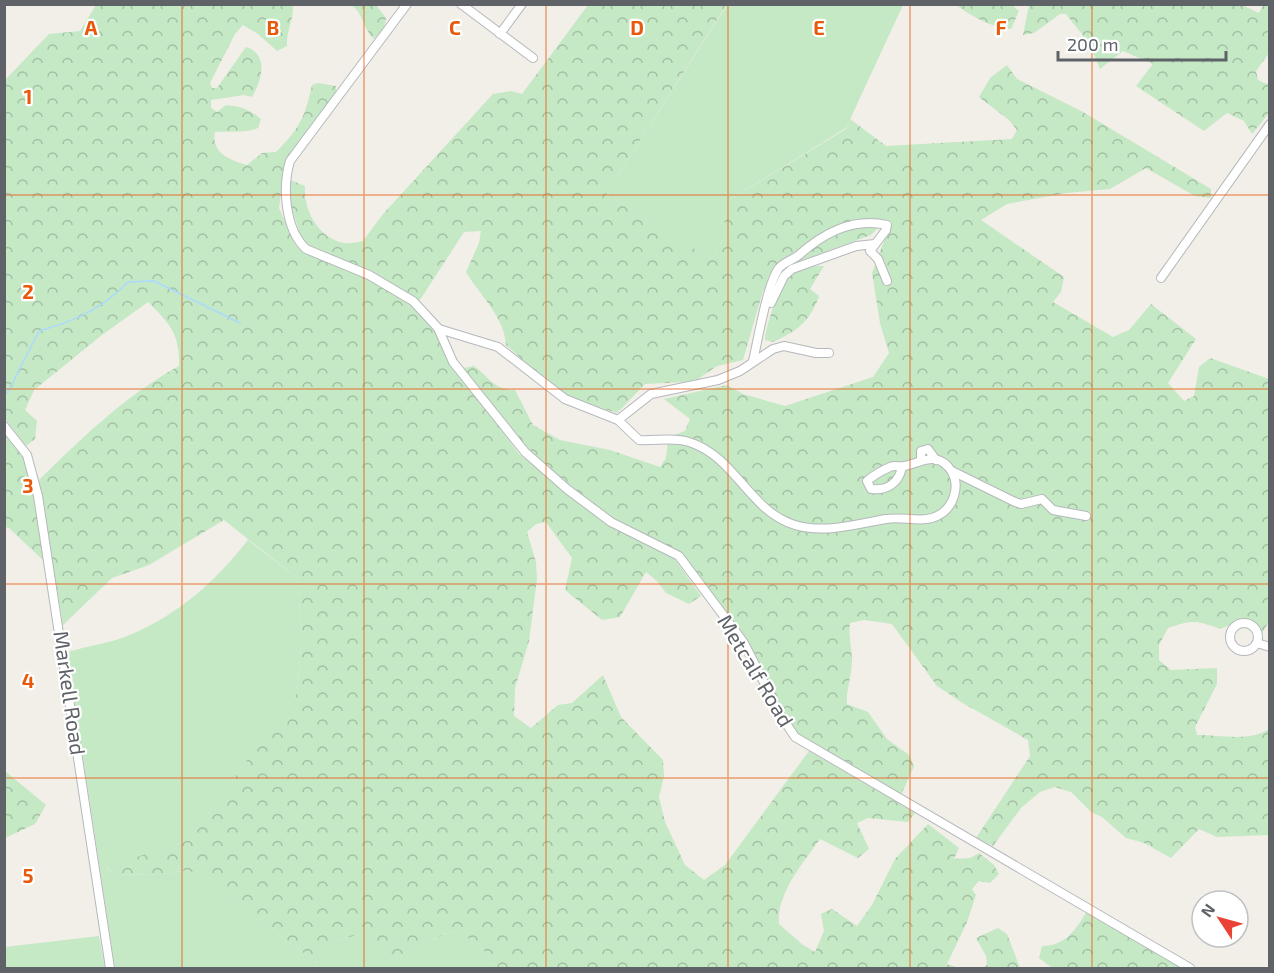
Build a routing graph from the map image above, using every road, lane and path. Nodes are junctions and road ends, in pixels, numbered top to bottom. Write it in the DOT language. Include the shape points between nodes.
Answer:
graph roads {
  1 [pos="407,4"];
  2 [pos="461,4"];
  3 [pos="522,4"];
  4 [pos="500,34"];
  5 [pos="533,58"];
  6 [pos="1269,124"];
  7 [pos="875,244"];
  8 [pos="1161,278"];
  9 [pos="887,281"];
  10 [pos="764,315"];
  11 [pos="438,329"];
  12 [pos="829,353"];
  13 [pos="753,361"];
  14 [pos="618,420"];
  15 [pos="4,426"];
  16 [pos="902,467"];
  17 [pos="951,470"];
  18 [pos="1086,516"];
  19 [pos="1257,643"];
  20 [pos="1269,647"];
  21 [pos="110,969"];
  22 [pos="1190,969"];
  1 -- 11 [label="street, Metcalf Road" via="290,161 285,177 287,205 299,242 306,249 369,275 413,301"];
  2 -- 4 [label="street"];
  3 -- 4 [label="street"];
  4 -- 5 [label="street"];
  6 -- 8 [label="street"];
  7 -- 9 [label="street" via="870,251 879,259"];
  7 -- 10 [label="street" via="856,246 792,269 784,276"];
  7 -- 10 [label="street" via="886,225 864,224 821,235 780,267"];
  10 -- 13 [label="street"];
  11 -- 14 [label="street" via="498,347 565,399"];
  11 -- 22 [label="street, Metcalf Road" via="453,362 525,452 611,522 679,556 744,643 795,737"];
  12 -- 13 [label="street" via="784,346"];
  13 -- 14 [label="street" via="718,380 651,394"];
  14 -- 17 [label="street" via="639,440 693,443 734,473 769,510 787,522 808,528 899,517 930,519 947,509 954,497 956,484"];
  15 -- 21 [label="street, Markell Road" via="27,455 38,496"];
  16 -- 17 [label="street" via="921,460 936,460"];
  17 -- 18 [label="street" via="1015,502 1042,499 1053,510"];
  19 -- 20 [label="street"];
}
